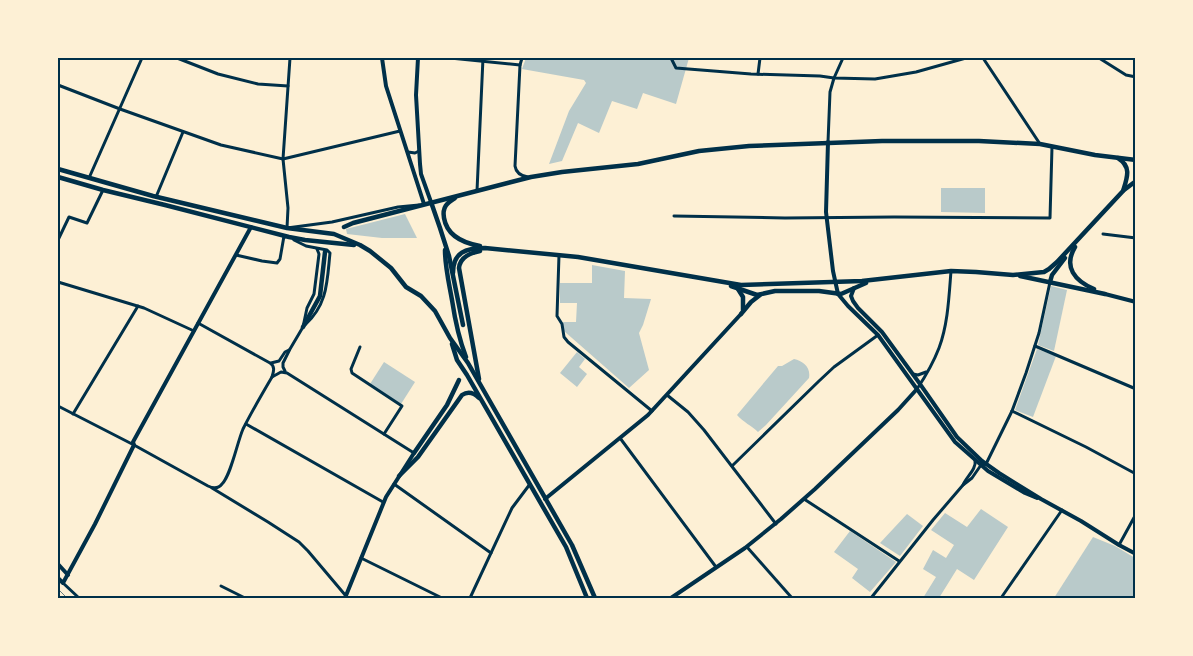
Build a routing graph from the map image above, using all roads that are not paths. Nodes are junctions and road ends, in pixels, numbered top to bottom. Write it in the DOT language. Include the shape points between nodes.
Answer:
graph roads {
  1 [pos="142,58"];
  2 [pos="177,58"];
  3 [pos="290,58"];
  4 [pos="382,58"];
  5 [pos="418,58"];
  6 [pos="450,58"];
  7 [pos="522,58"];
  8 [pos="671,58"];
  9 [pos="760,58"];
  10 [pos="843,58"];
  11 [pos="966,58"];
  12 [pos="983,58"];
  13 [pos="1099,58"];
  14 [pos="482,59"];
  15 [pos="520,66"];
  16 [pos="758,74"];
  17 [pos="1136,77"];
  18 [pos="834,78"];
  19 [pos="58,85"];
  20 [pos="288,86"];
  21 [pos="120,109"];
  22 [pos="400,131"];
  23 [pos="183,132"];
  24 [pos="828,142"];
  25 [pos="1040,144"];
  26 [pos="1052,147"];
  27 [pos="419,151"];
  28 [pos="407,152"];
  29 [pos="1116,158"];
  30 [pos="284,159"];
  31 [pos="1136,160"];
  32 [pos="58,169"];
  33 [pos="58,176"];
  34 [pos="531,177"];
  35 [pos="90,178"];
  36 [pos="1136,181"];
  37 [pos="103,190"];
  38 [pos="476,191"];
  39 [pos="1122,191"];
  40 [pos="462,194"];
  41 [pos="156,197"];
  42 [pos="431,202"];
  43 [pos="424,204"];
  44 [pos="674,216"];
  45 [pos="827,218"];
  46 [pos="250,227"];
  47 [pos="344,227"];
  48 [pos="287,228"];
  49 [pos="1103,234"];
  50 [pos="284,236"];
  51 [pos="1080,238"];
  52 [pos="1136,238"];
  53 [pos="58,240"];
  54 [pos="1074,245"];
  55 [pos="446,246"];
  56 [pos="314,248"];
  57 [pos="494,248"];
  58 [pos="370,251"];
  59 [pos="325,252"];
  60 [pos="236,255"];
  61 [pos="559,255"];
  62 [pos="951,271"];
  63 [pos="453,273"];
  64 [pos="1013,275"];
  65 [pos="873,280"];
  66 [pos="713,281"];
  67 [pos="58,282"];
  68 [pos="835,282"];
  69 [pos="1050,282"];
  70 [pos="735,288"];
  71 [pos="854,288"];
  72 [pos="764,294"];
  73 [pos="838,294"];
  74 [pos="1104,294"];
  75 [pos="1136,302"];
  76 [pos="138,306"];
  77 [pos="741,314"];
  78 [pos="198,323"];
  79 [pos="463,325"];
  80 [pos="303,327"];
  81 [pos="194,331"];
  82 [pos="880,334"];
  83 [pos="450,338"];
  84 [pos="1035,346"];
  85 [pos="360,347"];
  86 [pos="290,349"];
  87 [pos="474,354"];
  88 [pos="457,360"];
  89 [pos="268,362"];
  90 [pos="468,363"];
  91 [pos="928,370"];
  92 [pos="912,372"];
  93 [pos="287,373"];
  94 [pos="272,377"];
  95 [pos="459,380"];
  96 [pos="920,384"];
  97 [pos="482,388"];
  98 [pos="917,389"];
  99 [pos="1136,389"];
  100 [pos="667,395"];
  101 [pos="482,400"];
  102 [pos="58,406"];
  103 [pos="652,411"];
  104 [pos="1012,411"];
  105 [pos="73,414"];
  106 [pos="246,424"];
  107 [pos="384,434"];
  108 [pos="620,438"];
  109 [pos="134,444"];
  110 [pos="414,453"];
  111 [pos="974,459"];
  112 [pos="983,465"];
  113 [pos="732,466"];
  114 [pos="1136,474"];
  115 [pos="399,476"];
  116 [pos="394,483"];
  117 [pos="530,484"];
  118 [pos="963,486"];
  119 [pos="211,487"];
  120 [pos="545,499"];
  121 [pos="804,500"];
  122 [pos="383,502"];
  123 [pos="1062,510"];
  124 [pos="1136,514"];
  125 [pos="776,524"];
  126 [pos="1119,545"];
  127 [pos="747,547"];
  128 [pos="491,553"];
  129 [pos="1136,554"];
  130 [pos="361,558"];
  131 [pos="899,562"];
  132 [pos="58,564"];
  133 [pos="716,567"];
  134 [pos="68,575"];
  135 [pos="58,578"];
  136 [pos="63,583"];
  137 [pos="221,586"];
  138 [pos="346,597"];
  139 [pos="79,598"];
  140 [pos="244,598"];
  141 [pos="442,598"];
  142 [pos="470,598"];
  143 [pos="587,598"];
  144 [pos="595,598"];
  145 [pos="671,598"];
  146 [pos="792,598"];
  147 [pos="871,598"];
  148 [pos="1001,598"];
  1 -- 21 [label="street"];
  2 -- 20 [label="street" via="218,74 258,84"];
  3 -- 20 [label="street"];
  4 -- 22 [label="street" via="386,86"];
  5 -- 27 [label="street"];
  6 -- 14 [label="street"];
  7 -- 15 [label="street"];
  8 -- 16 [label="street" via="676,68"];
  9 -- 16 [label="street"];
  10 -- 18 [label="street"];
  11 -- 18 [label="street" via="886,78"];
  12 -- 25 [label="street"];
  13 -- 17 [label="street" via="1126,75"];
  14 -- 15 [label="street"];
  14 -- 38 [label="street"];
  15 -- 34 [label="street" via="515,166 519,174"];
  16 -- 18 [label="street"];
  18 -- 24 [label="street" via="829,102"];
  19 -- 21 [label="street"];
  20 -- 30 [label="street"];
  21 -- 23 [label="street"];
  21 -- 35 [label="street"];
  22 -- 28 [label="street"];
  22 -- 30 [label="street"];
  23 -- 30 [label="street" via="221,145"];
  23 -- 41 [label="street"];
  24 -- 25 [label="main road" via="925,140"];
  24 -- 34 [label="main road" via="700,151 638,164"];
  24 -- 45 [label="street"];
  25 -- 26 [label="main road"];
  26 -- 29 [label="main road"];
  26 -- 45 [label="street" via="1050,218"];
  27 -- 28 [label="street"];
  27 -- 42 [label="street"];
  28 -- 43 [label="street"];
  29 -- 31 [label="main road"];
  29 -- 39 [label="main road" via="1128,171"];
  30 -- 48 [label="street"];
  32 -- 35 [label="main road"];
  33 -- 37 [label="main road"];
  34 -- 38 [label="main road"];
  35 -- 41 [label="main road"];
  36 -- 39 [label="main road"];
  37 -- 46 [label="main road"];
  37 -- 53 [label="street" via="87,223 69,217"];
  38 -- 40 [label="main road"];
  39 -- 51 [label="main road"];
  40 -- 42 [label="main road"];
  40 -- 57 [label="main road" via="444,208 448,229 464,242"];
  41 -- 48 [label="main road"];
  42 -- 43 [label="main road"];
  42 -- 55 [label="main road"];
  43 -- 47 [label="main road"];
  43 -- 48 [label="street" via="398,206 332,222"];
  44 -- 45 [label="street"];
  45 -- 68 [label="street"];
  46 -- 50 [label="main road"];
  46 -- 60 [label="street"];
  48 -- 58 [label="main road" via="334,234"];
  49 -- 52 [label="street"];
  50 -- 56 [label="street"];
  50 -- 58 [label="main road" via="355,245"];
  50 -- 60 [label="street" via="277,263"];
  51 -- 54 [label="main road"];
  51 -- 74 [label="main road" via="1071,256 1072,271 1082,282"];
  54 -- 64 [label="main road" via="1047,271"];
  54 -- 69 [label="main road"];
  55 -- 63 [label="main road"];
  55 -- 90 [label="main road" via="454,310"];
  56 -- 80 [label="street" via="319,253 315,291"];
  56 -- 80 [label="street" via="330,252 325,293 316,314"];
  57 -- 61 [label="main road"];
  57 -- 63 [label="main road" via="460,254 453,263"];
  57 -- 87 [label="main road" via="468,254 459,265"];
  58 -- 83 [label="main road" via="435,311"];
  59 -- 80 [label="main road" via="320,296"];
  60 -- 78 [label="street"];
  61 -- 66 [label="main road"];
  61 -- 103 [label="street" via="557,316 566,339"];
  62 -- 64 [label="main road"];
  62 -- 65 [label="main road"];
  62 -- 91 [label="street" via="942,337"];
  63 -- 79 [label="main road"];
  64 -- 69 [label="main road"];
  65 -- 68 [label="main road"];
  65 -- 71 [label="main road"];
  66 -- 68 [label="main road" via="741,285"];
  66 -- 70 [label="main road"];
  67 -- 76 [label="street"];
  68 -- 73 [label="street"];
  69 -- 74 [label="main road"];
  69 -- 84 [label="street"];
  70 -- 72 [label="main road"];
  70 -- 77 [label="main road" via="743,298"];
  71 -- 73 [label="main road"];
  71 -- 82 [label="street" via="854,303"];
  72 -- 73 [label="main road" via="819,291"];
  72 -- 77 [label="main road"];
  73 -- 82 [label="street"];
  74 -- 75 [label="street"];
  76 -- 81 [label="street"];
  76 -- 105 [label="street"];
  77 -- 100 [label="street"];
  78 -- 81 [label="street"];
  78 -- 89 [label="street"];
  80 -- 86 [label="street"];
  81 -- 109 [label="street"];
  82 -- 92 [label="street"];
  82 -- 98 [label="street"];
  82 -- 113 [label="street" via="819,380"];
  83 -- 88 [label="main road"];
  83 -- 90 [label="main road"];
  84 -- 99 [label="street"];
  84 -- 104 [label="street"];
  85 -- 107 [label="street" via="352,373 402,406"];
  86 -- 89 [label="street" via="279,362"];
  86 -- 93 [label="street" via="283,364"];
  87 -- 90 [label="main road"];
  87 -- 97 [label="main road"];
  88 -- 90 [label="main road" via="462,364"];
  88 -- 101 [label="main road"];
  89 -- 94 [label="street" via="273,367"];
  90 -- 97 [label="main road"];
  91 -- 92 [label="street" via="922,375"];
  91 -- 96 [label="street"];
  92 -- 96 [label="street"];
  93 -- 94 [label="street" via="280,372"];
  93 -- 107 [label="street"];
  94 -- 106 [label="street"];
  95 -- 110 [label="main road" via="447,405"];
  96 -- 98 [label="street"];
  96 -- 112 [label="street" via="959,439"];
  97 -- 120 [label="main road"];
  98 -- 111 [label="street" via="952,438"];
  98 -- 121 [label="street"];
  100 -- 103 [label="street"];
  100 -- 113 [label="street" via="695,419"];
  101 -- 115 [label="main road" via="471,393 462,395 418,457"];
  101 -- 117 [label="main road"];
  102 -- 105 [label="street"];
  103 -- 108 [label="street"];
  104 -- 112 [label="street"];
  104 -- 114 [label="street"];
  105 -- 109 [label="street"];
  106 -- 119 [label="street" via="224,481 220,486"];
  106 -- 122 [label="street"];
  107 -- 110 [label="street"];
  108 -- 120 [label="street"];
  108 -- 133 [label="street"];
  109 -- 119 [label="street"];
  109 -- 134 [label="street"];
  110 -- 115 [label="street"];
  111 -- 112 [label="street"];
  111 -- 118 [label="street" via="975,466"];
  112 -- 118 [label="street"];
  112 -- 123 [label="street"];
  113 -- 125 [label="street"];
  115 -- 116 [label="street"];
  116 -- 122 [label="street"];
  116 -- 128 [label="street"];
  117 -- 128 [label="street" via="513,506"];
  117 -- 143 [label="main road" via="566,547"];
  118 -- 131 [label="street"];
  119 -- 138 [label="street" via="301,544"];
  120 -- 144 [label="main road" via="576,552"];
  121 -- 125 [label="street"];
  121 -- 131 [label="street"];
  122 -- 130 [label="street"];
  123 -- 126 [label="street"];
  123 -- 148 [label="street"];
  124 -- 126 [label="street"];
  125 -- 127 [label="street"];
  126 -- 129 [label="street"];
  127 -- 133 [label="street"];
  127 -- 146 [label="street"];
  128 -- 142 [label="street"];
  130 -- 138 [label="street"];
  130 -- 141 [label="street"];
  131 -- 147 [label="street"];
  132 -- 134 [label="street"];
  133 -- 145 [label="street"];
  134 -- 136 [label="street"];
  135 -- 136 [label="street"];
  136 -- 139 [label="street"];
  137 -- 140 [label="street"];
}
